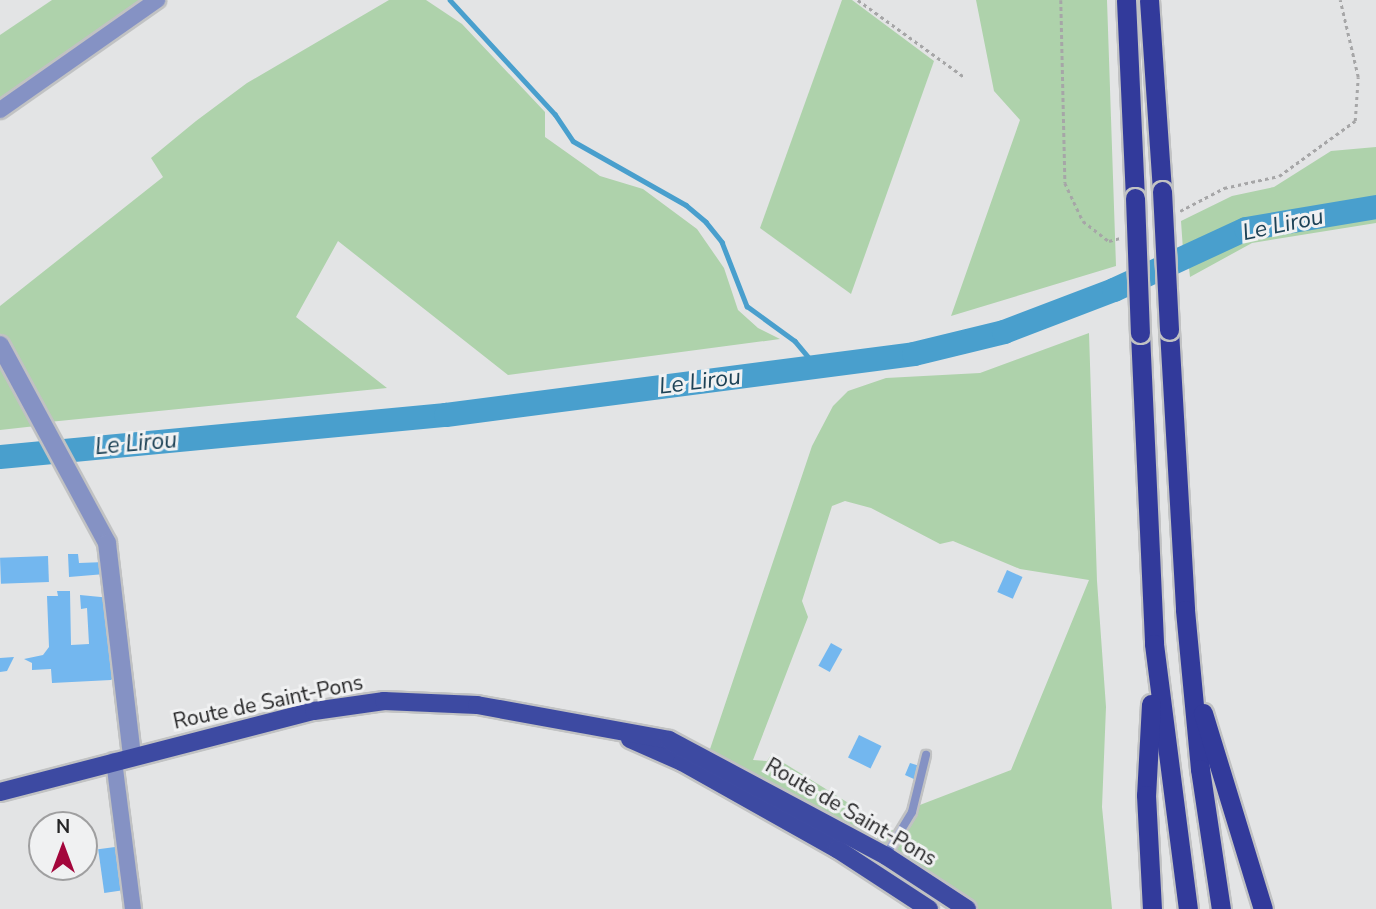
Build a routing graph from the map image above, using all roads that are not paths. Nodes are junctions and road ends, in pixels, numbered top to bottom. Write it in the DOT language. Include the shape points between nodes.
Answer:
graph roads {
  1 [pos="157,0"];
  2 [pos="1126,0"];
  3 [pos="1149,0"];
  4 [pos="0,110"];
  5 [pos="0,345"];
  6 [pos="1185,610"];
  7 [pos="1154,644"];
  8 [pos="591,723"];
  9 [pos="926,755"];
  10 [pos="132,756"];
  11 [pos="114,761"];
  12 [pos="0,792"];
  13 [pos="886,856"];
  14 [pos="133,909"];
  15 [pos="929,909"];
  16 [pos="967,909"];
  17 [pos="1152,909"];
  18 [pos="1188,909"];
  19 [pos="1221,909"];
  20 [pos="1263,909"];
  1 -- 4 [label="street"];
  2 -- 7 [label="highway, bridge"];
  3 -- 6 [label="highway, bridge"];
  5 -- 10 [label="street" via="107,543"];
  6 -- 19 [label="highway" via="1200,769"];
  6 -- 20 [label="highway" via="1199,702"];
  7 -- 17 [label="highway" via="1146,795"];
  7 -- 18 [label="highway"];
  8 -- 10 [label="main road, Route de Saint-Pons" via="477,705 384,701 314,711"];
  8 -- 13 [label="main road, Route de Saint-Pons" via="669,740"];
  8 -- 15 [label="main road, Route de Saint-Pons" via="682,762 838,849"];
  9 -- 13 [label="lane" via="912,812"];
  10 -- 11 [label="main road, Route de Saint-Pons"];
  11 -- 12 [label="main road, Route de Saint-Pons"];
  11 -- 14 [label="street"];
  13 -- 16 [label="main road, Route de Saint-Pons"];
}
